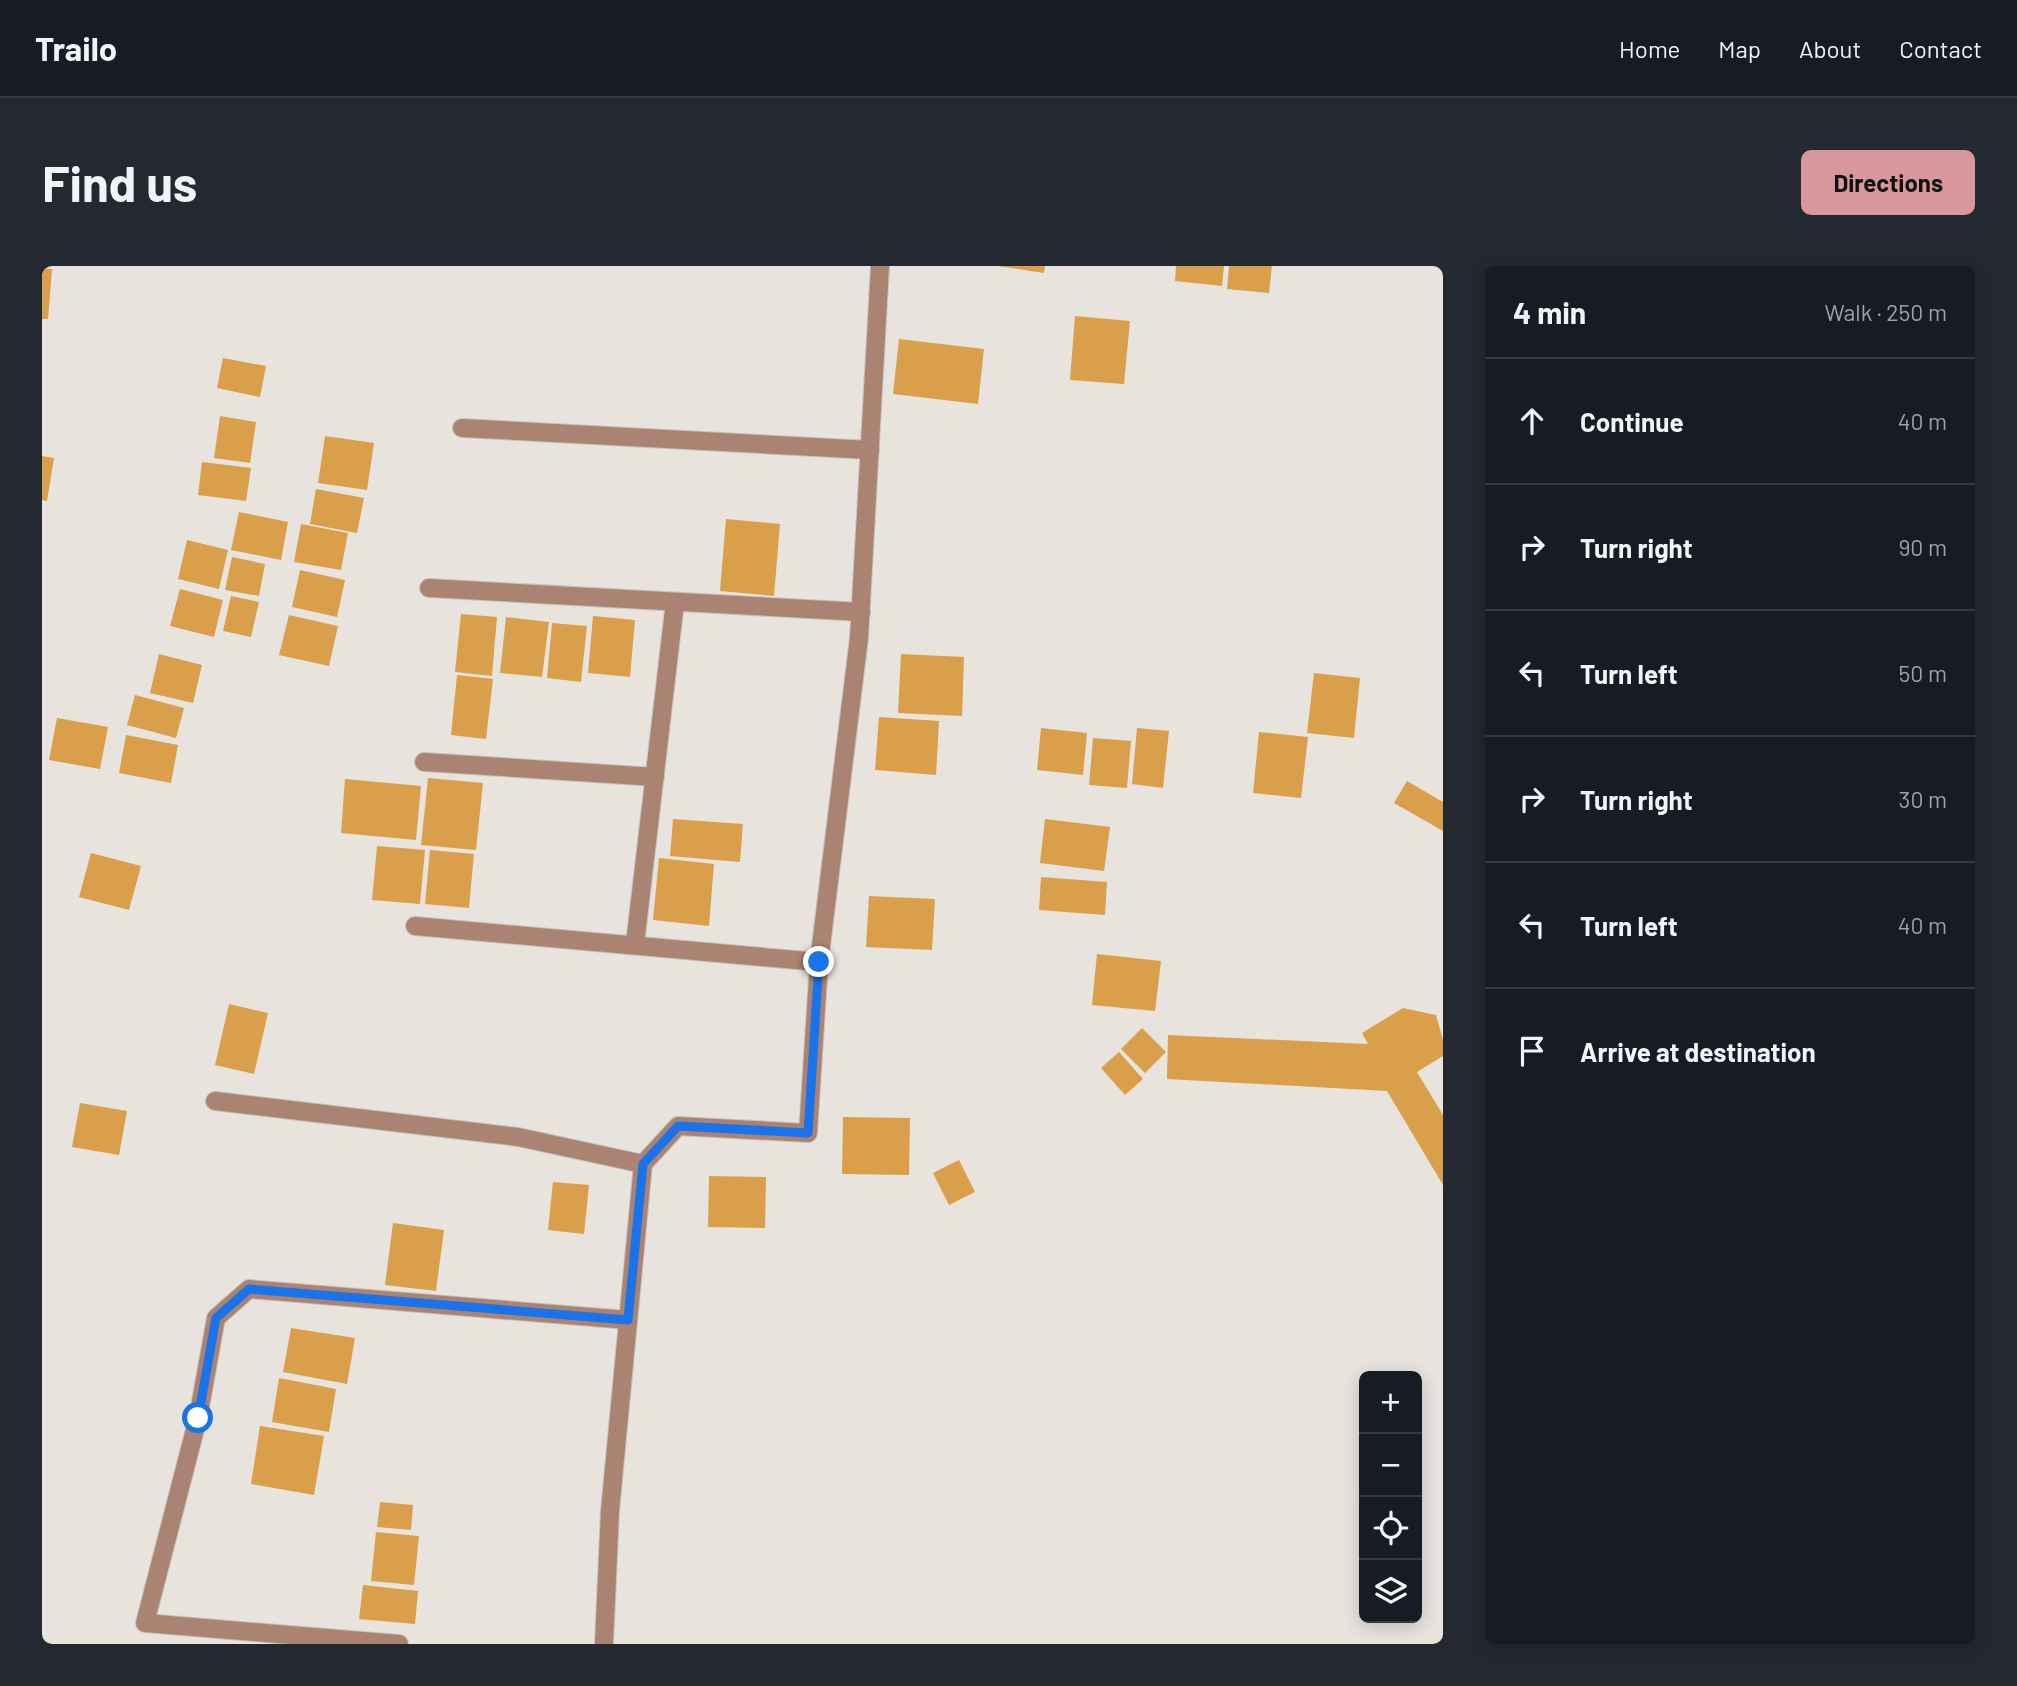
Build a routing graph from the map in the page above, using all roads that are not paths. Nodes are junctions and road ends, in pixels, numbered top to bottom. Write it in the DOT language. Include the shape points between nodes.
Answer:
graph roads {
  1 [pos="880,266"];
  2 [pos="462,428"];
  3 [pos="870,450"];
  4 [pos="429,588"];
  5 [pos="675,602"];
  6 [pos="861,612"];
  7 [pos="424,762"];
  8 [pos="655,777"];
  9 [pos="415,926"];
  10 [pos="635,944"];
  11 [pos="819,962"];
  12 [pos="215,1101"];
  13 [pos="643,1164"];
  14 [pos="628,1320"];
  15 [pos="399,1644"];
  16 [pos="604,1644"];
  1 -- 3 [label="street"];
  2 -- 3 [label="street"];
  3 -- 6 [label="street"];
  4 -- 5 [label="street"];
  5 -- 6 [label="street"];
  5 -- 8 [label="street"];
  6 -- 11 [label="street"];
  7 -- 8 [label="street"];
  8 -- 10 [label="street"];
  9 -- 10 [label="street"];
  10 -- 11 [label="street"];
  11 -- 13 [label="street" via="808,1133 678,1126"];
  12 -- 13 [label="street" via="518,1137"];
  13 -- 14 [label="street"];
  14 -- 15 [label="street" via="249,1289 216,1318 198,1418 145,1623"];
  14 -- 16 [label="street" via="610,1511"];
}
